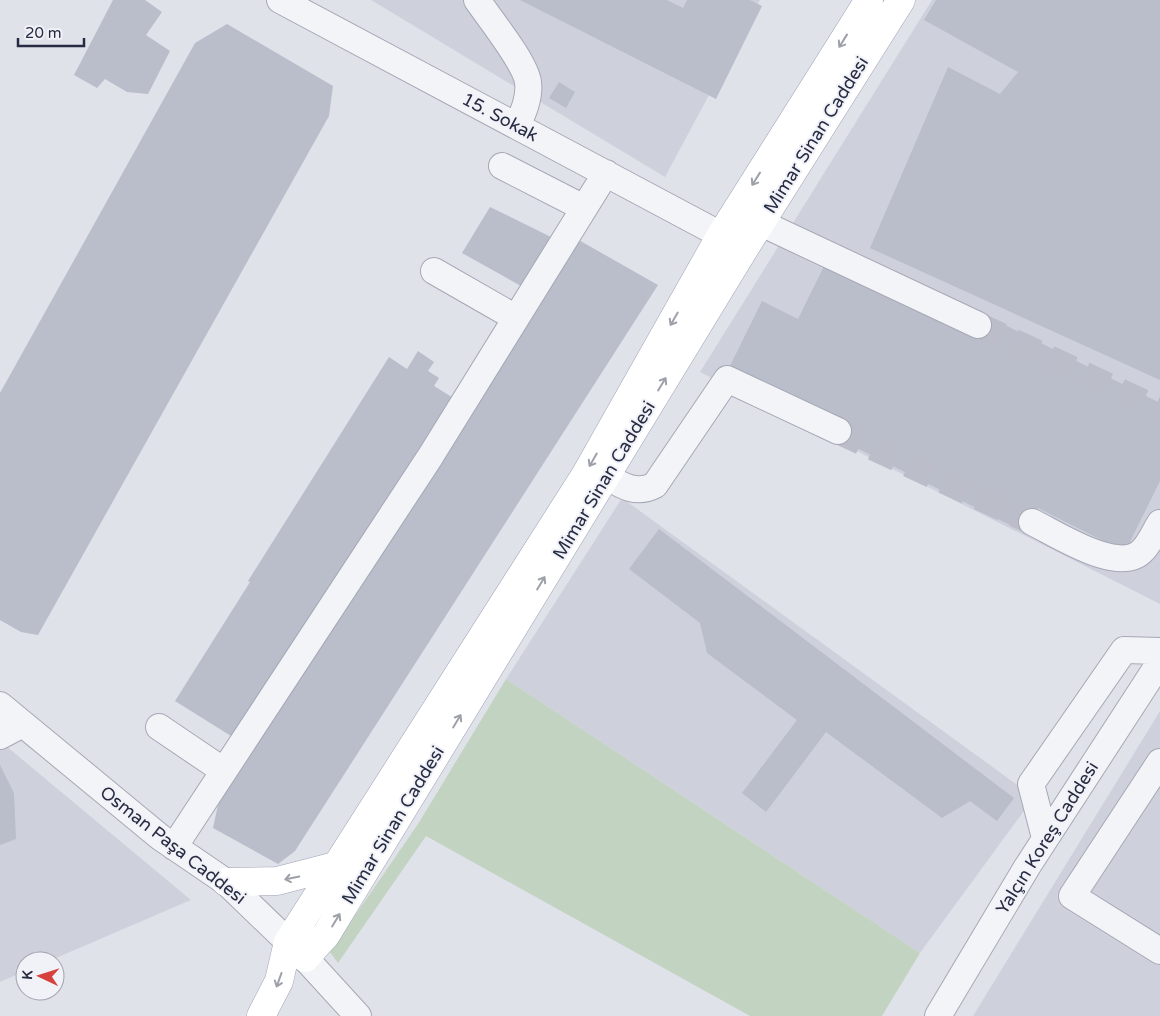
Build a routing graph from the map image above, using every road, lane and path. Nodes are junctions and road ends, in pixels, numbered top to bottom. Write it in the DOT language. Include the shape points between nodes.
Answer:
graph roads {
  1 [pos="280,0"];
  2 [pos="477,0"];
  3 [pos="869,0"];
  4 [pos="901,0"];
  5 [pos="517,126"];
  6 [pos="502,166"];
  7 [pos="606,174"];
  8 [pos="584,208"];
  9 [pos="761,222"];
  10 [pos="721,235"];
  11 [pos="434,271"];
  12 [pos="516,318"];
  13 [pos="978,324"];
  14 [pos="838,431"];
  15 [pos="606,476"];
  16 [pos="1032,522"];
  17 [pos="1160,523"];
  18 [pos="1160,651"];
  19 [pos="1160,662"];
  20 [pos="1150,697"];
  21 [pos="0,705"];
  22 [pos="23,724"];
  23 [pos="159,727"];
  24 [pos="0,736"];
  25 [pos="1160,762"];
  26 [pos="224,771"];
  27 [pos="1045,838"];
  28 [pos="174,847"];
  29 [pos="339,865"];
  30 [pos="226,882"];
  31 [pos="297,950"];
  32 [pos="1160,952"];
  33 [pos="261,1016"];
  34 [pos="358,1016"];
  35 [pos="938,1016"];
  1 -- 5 [label="street, 15. Sokak"];
  2 -- 5 [label="street" via="516,57 528,82 526,107"];
  3 -- 10 [label="main road, Mimar Sinan Caddesi, one-way"];
  4 -- 9 [label="main road, Mimar Sinan Caddesi"];
  5 -- 7 [label="street, 15. Sokak"];
  6 -- 8 [label="street"];
  7 -- 8 [label="street"];
  7 -- 10 [label="street, 15. Sokak"];
  8 -- 12 [label="street"];
  9 -- 13 [label="street"];
  15 -- 9 [label="main road, Mimar Sinan Caddesi, one-way"];
  10 -- 29 [label="main road, Mimar Sinan Caddesi, one-way" via="586,474"];
  11 -- 12 [label="street"];
  12 -- 26 [label="street" via="430,457"];
  14 -- 15 [label="street" via="727,379 655,485 635,490"];
  31 -- 15 [label="main road, Mimar Sinan Caddesi, one-way" via="326,935"];
  16 -- 17 [label="street" via="1102,555 1118,559 1143,550"];
  18 -- 27 [label="street" via="1124,650 1031,784"];
  19 -- 20 [label="street, Yalçın Koreş Caddesi"];
  20 -- 27 [label="street, Yalçın Koreş Caddesi"];
  21 -- 22 [label="street, Osman Paşa Caddesi"];
  22 -- 24 [label="street"];
  22 -- 28 [label="street, Osman Paşa Caddesi"];
  23 -- 26 [label="street"];
  25 -- 32 [label="street" via="1072,896"];
  26 -- 28 [label="street"];
  27 -- 35 [label="street, Yalçın Koreş Caddesi"];
  28 -- 30 [label="street, Osman Paşa Caddesi"];
  29 -- 30 [label="main road, one-way" via="276,881"];
  29 -- 31 [label="main road, Mimar Sinan Caddesi"];
  30 -- 31 [label="street, Osman Paşa Caddesi"];
  31 -- 33 [label="main road, one-way"];
  31 -- 34 [label="street, Osman Paşa Caddesi"];
}
